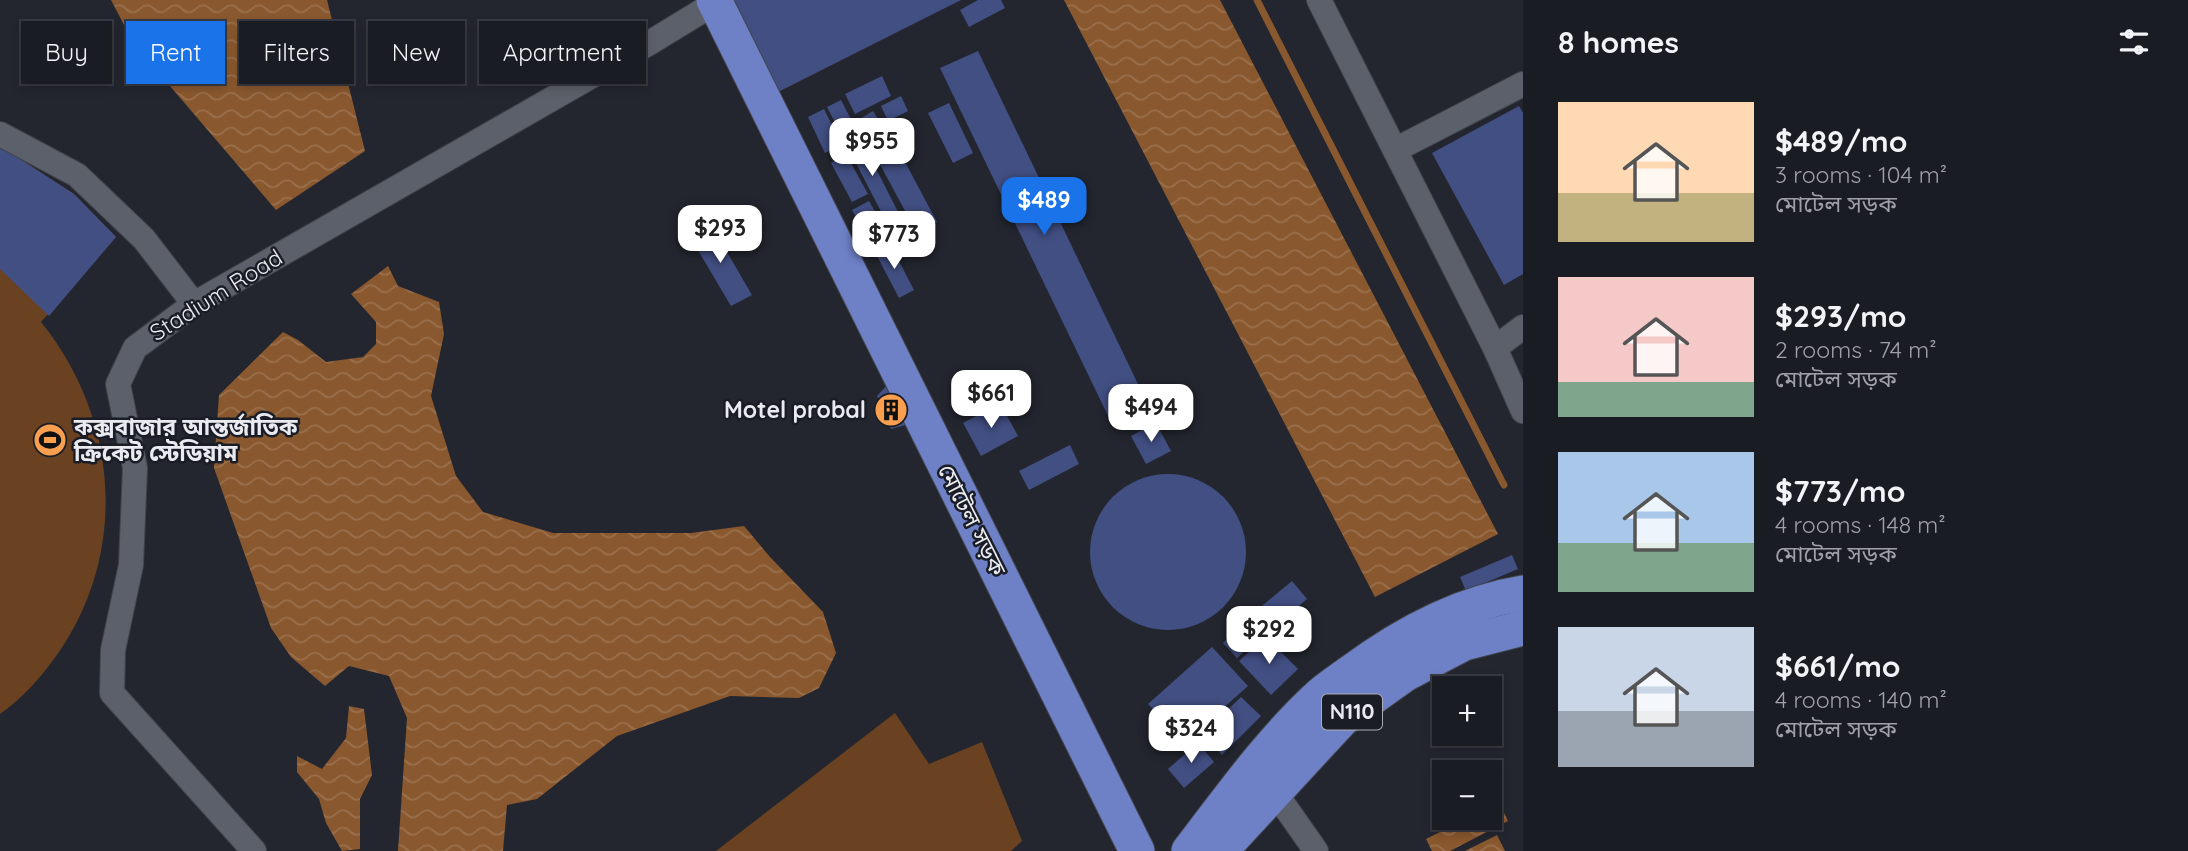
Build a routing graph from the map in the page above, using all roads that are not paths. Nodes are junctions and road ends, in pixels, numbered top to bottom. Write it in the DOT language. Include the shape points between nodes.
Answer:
graph roads {
  1 [pos="1319,0"];
  2 [pos="714,1"];
  3 [pos="1523,83"];
  4 [pos="0,134"];
  5 [pos="1395,150"];
  6 [pos="194,304"];
  7 [pos="1523,327"];
  8 [pos="1495,348"];
  9 [pos="1523,411"];
  10 [pos="1523,593"];
  11 [pos="1523,628"];
  12 [pos="1274,791"];
  13 [pos="254,851"];
  14 [pos="1137,851"];
  15 [pos="1189,851"];
  16 [pos="1220,851"];
  17 [pos="1316,851"];
  1 -- 5 [label="street"];
  2 -- 6 [label="street, Stadium Road" via="639,49"];
  2 -- 14 [label="highway, মোটেল সড়ক"];
  3 -- 5 [label="street"];
  4 -- 6 [label="street" via="77,175 144,239"];
  5 -- 8 [label="street"];
  6 -- 13 [label="street, Stadium Road" via="135,348 118,384 135,467 131,565 113,650 112,693"];
  7 -- 8 [label="street"];
  8 -- 9 [label="street"];
  10 -- 15 [label="highway, N110" via="1498,597 1439,619 1385,648 1317,698 1251,771"];
  11 -- 12 [label="highway, N110" via="1464,643 1405,674 1342,719"];
  12 -- 16 [label="highway, N110"];
  12 -- 17 [label="street"];
}
